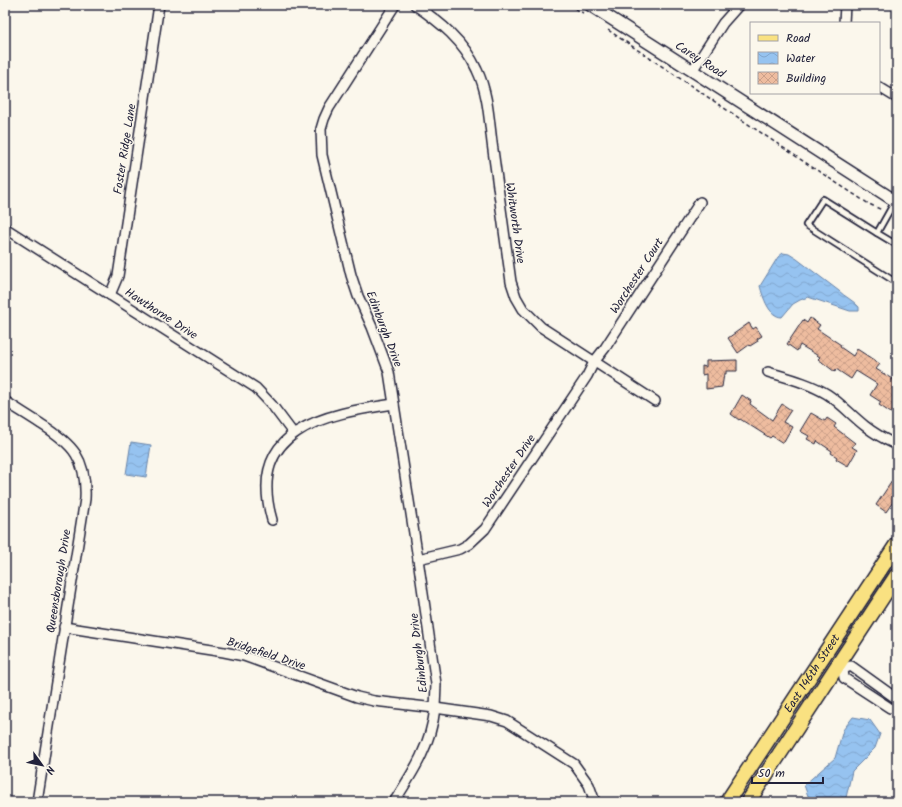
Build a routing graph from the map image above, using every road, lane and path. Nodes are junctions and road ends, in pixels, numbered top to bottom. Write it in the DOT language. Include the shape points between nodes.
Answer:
graph roads {
  1 [pos="159,5"];
  2 [pos="395,5"];
  3 [pos="415,5"];
  4 [pos="569,5"];
  5 [pos="739,5"];
  6 [pos="844,5"];
  7 [pos="589,10"];
  8 [pos="844,22"];
  9 [pos="607,29"];
  10 [pos="692,71"];
  11 [pos="880,88"];
  12 [pos="897,98"];
  13 [pos="700,202"];
  14 [pos="896,202"];
  15 [pos="887,214"];
  16 [pos="5,228"];
  17 [pos="877,233"];
  18 [pos="897,245"];
  19 [pos="897,283"];
  20 [pos="110,295"];
  21 [pos="594,362"];
  22 [pos="768,372"];
  23 [pos="5,401"];
  24 [pos="655,402"];
  25 [pos="394,404"];
  26 [pos="293,433"];
  27 [pos="897,445"];
  28 [pos="272,520"];
  29 [pos="897,544"];
  30 [pos="418,559"];
  31 [pos="897,575"];
  32 [pos="64,627"];
  33 [pos="824,656"];
  34 [pos="840,667"];
  35 [pos="897,698"];
  36 [pos="897,707"];
  37 [pos="435,708"];
  38 [pos="37,802"];
  39 [pos="394,802"];
  40 [pos="595,802"];
  41 [pos="727,802"];
  42 [pos="748,802"];
  1 -- 20 [label="street, Foster Ridge Lane" via="118,276"];
  2 -- 25 [label="street, Edinburgh Drive" via="329,108 324,119 321,140 322,155 351,275 388,372"];
  3 -- 21 [label="street, Whitworth Drive" via="455,37 465,49 480,77 487,102 507,251 516,297 523,309 541,327"];
  4 -- 7 [label="path"];
  5 -- 10 [label="street" via="723,24"];
  6 -- 8 [label="street"];
  7 -- 10 [label="street, Carey Road"];
  9 -- 15 [label="path" via="812,167"];
  10 -- 14 [label="street, Carey Road"];
  11 -- 12 [label="street"];
  13 -- 21 [label="street, Worchester Court"];
  14 -- 15 [label="lane"];
  15 -- 17 [label="lane"];
  16 -- 20 [label="street, Hawthorne Drive"];
  17 -- 18 [label="lane"];
  17 -- 19 [label="lane" via="823,199 806,225"];
  20 -- 26 [label="street, Hawthorne Drive" via="256,388"];
  21 -- 24 [label="street, Whitworth Drive"];
  21 -- 30 [label="street, Worchester Drive" via="478,537 460,549"];
  22 -- 27 [label="street" via="807,384 826,394 844,406 864,426"];
  23 -- 32 [label="street, Queensborough Drive" via="67,443 79,459 84,474 85,499"];
  25 -- 26 [label="street" via="362,408 328,417"];
  25 -- 30 [label="street, Edinburgh Drive"];
  26 -- 28 [label="street" via="278,450 268,473 266,499"];
  29 -- 33 [label="main road, East 146th Street"];
  30 -- 37 [label="street, Edinburgh Drive" via="436,684"];
  31 -- 34 [label="main road, East 146th Street"];
  32 -- 37 [label="street, Bridgefield Drive" via="244,656 357,697"];
  32 -- 38 [label="street, Queensborough Drive"];
  33 -- 34 [label="street"];
  33 -- 41 [label="main road, East 146th Street"];
  34 -- 35 [label="street" via="851,666"];
  34 -- 36 [label="street" via="844,678 890,708"];
  34 -- 42 [label="main road, East 146th Street"];
  37 -- 39 [label="street, Edinburgh Drive" via="430,737 424,752"];
  37 -- 40 [label="street, Bridgefield Drive" via="507,721 574,764 589,785"];
}
